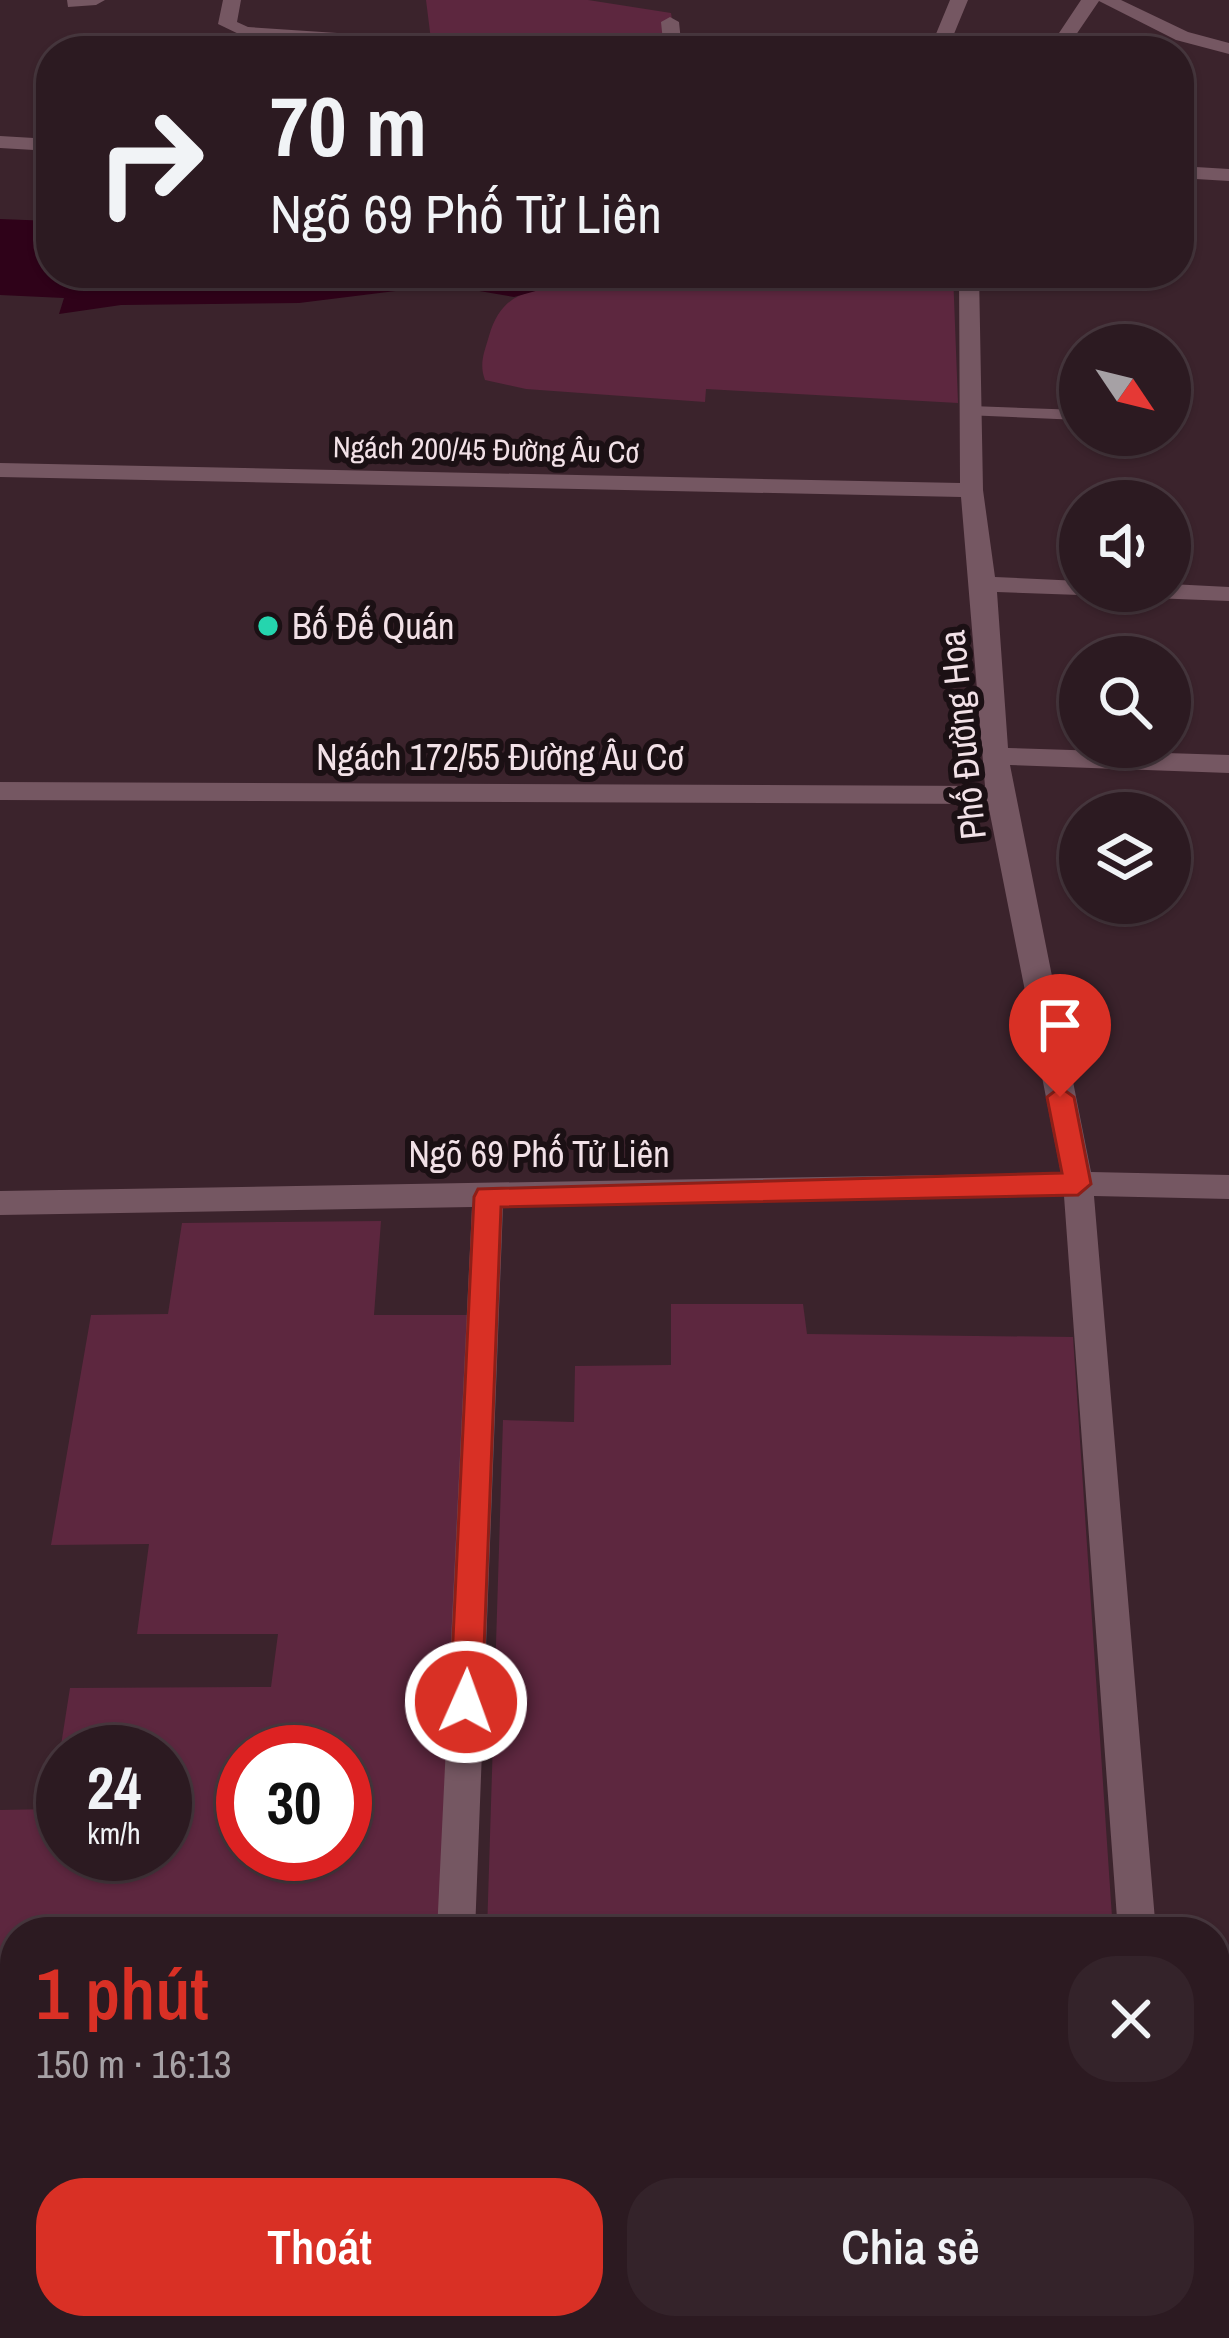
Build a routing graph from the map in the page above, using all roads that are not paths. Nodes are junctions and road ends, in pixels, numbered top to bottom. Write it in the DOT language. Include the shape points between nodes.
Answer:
graph roads {
  1 [pos="96,0"];
  2 [pos="232,0"];
  3 [pos="959,0"];
  4 [pos="1090,0"];
  5 [pos="1107,0"];
  6 [pos="74,3"];
  7 [pos="670,22"];
  8 [pos="306,36"];
  9 [pos="671,36"];
  10 [pos="944,36"];
  11 [pos="1066,36"];
  12 [pos="1164,36"];
  13 [pos="1194,46"];
  14 [pos="1229,49"];
  15 [pos="0,142"];
  16 [pos="36,144"];
  17 [pos="1194,173"];
  18 [pos="1229,175"];
  19 [pos="969,288"];
  20 [pos="971,411"];
  21 [pos="1059,414"];
  22 [pos="0,470"];
  23 [pos="971,490"];
  24 [pos="984,584"];
  25 [pos="1059,587"];
  26 [pos="1191,593"];
  27 [pos="1229,594"];
  28 [pos="996,755"];
  29 [pos="1229,764"];
  30 [pos="0,791"];
  31 [pos="999,796"];
  32 [pos="1078,1184"];
  33 [pos="1229,1187"];
  34 [pos="488,1197"];
  35 [pos="0,1203"];
  36 [pos="457,1917"];
  37 [pos="1136,1917"];
  1 -- 6 [label="street"];
  2 -- 8 [label="street" via="227,24"];
  3 -- 10 [label="street"];
  4 -- 11 [label="street"];
  5 -- 12 [label="street"];
  7 -- 9 [label="street"];
  13 -- 14 [label="street"];
  15 -- 16 [label="street"];
  17 -- 18 [label="street"];
  19 -- 20 [label="street, Phố Đường Hoa"];
  20 -- 21 [label="lane"];
  20 -- 23 [label="street, Phố Đường Hoa"];
  22 -- 23 [label="street, Ngách 200/45 Đường Âu Cơ"];
  23 -- 24 [label="street, Phố Đường Hoa"];
  24 -- 25 [label="street"];
  24 -- 28 [label="street, Phố Đường Hoa"];
  26 -- 27 [label="street"];
  28 -- 29 [label="street"];
  28 -- 31 [label="street, Phố Đường Hoa"];
  30 -- 31 [label="street, Ngách 172/55 Đường Âu Cơ"];
  31 -- 32 [label="street, Phố Đường Hoa"];
  32 -- 33 [label="street, Ngõ 69 Phố Tử Liên"];
  32 -- 34 [label="street, Ngõ 69 Phố Tử Liên"];
  32 -- 37 [label="street, Phố Đường Hoa"];
  34 -- 35 [label="street, Ngõ 69 Phố Tử Liên"];
  34 -- 36 [label="street"];
}
